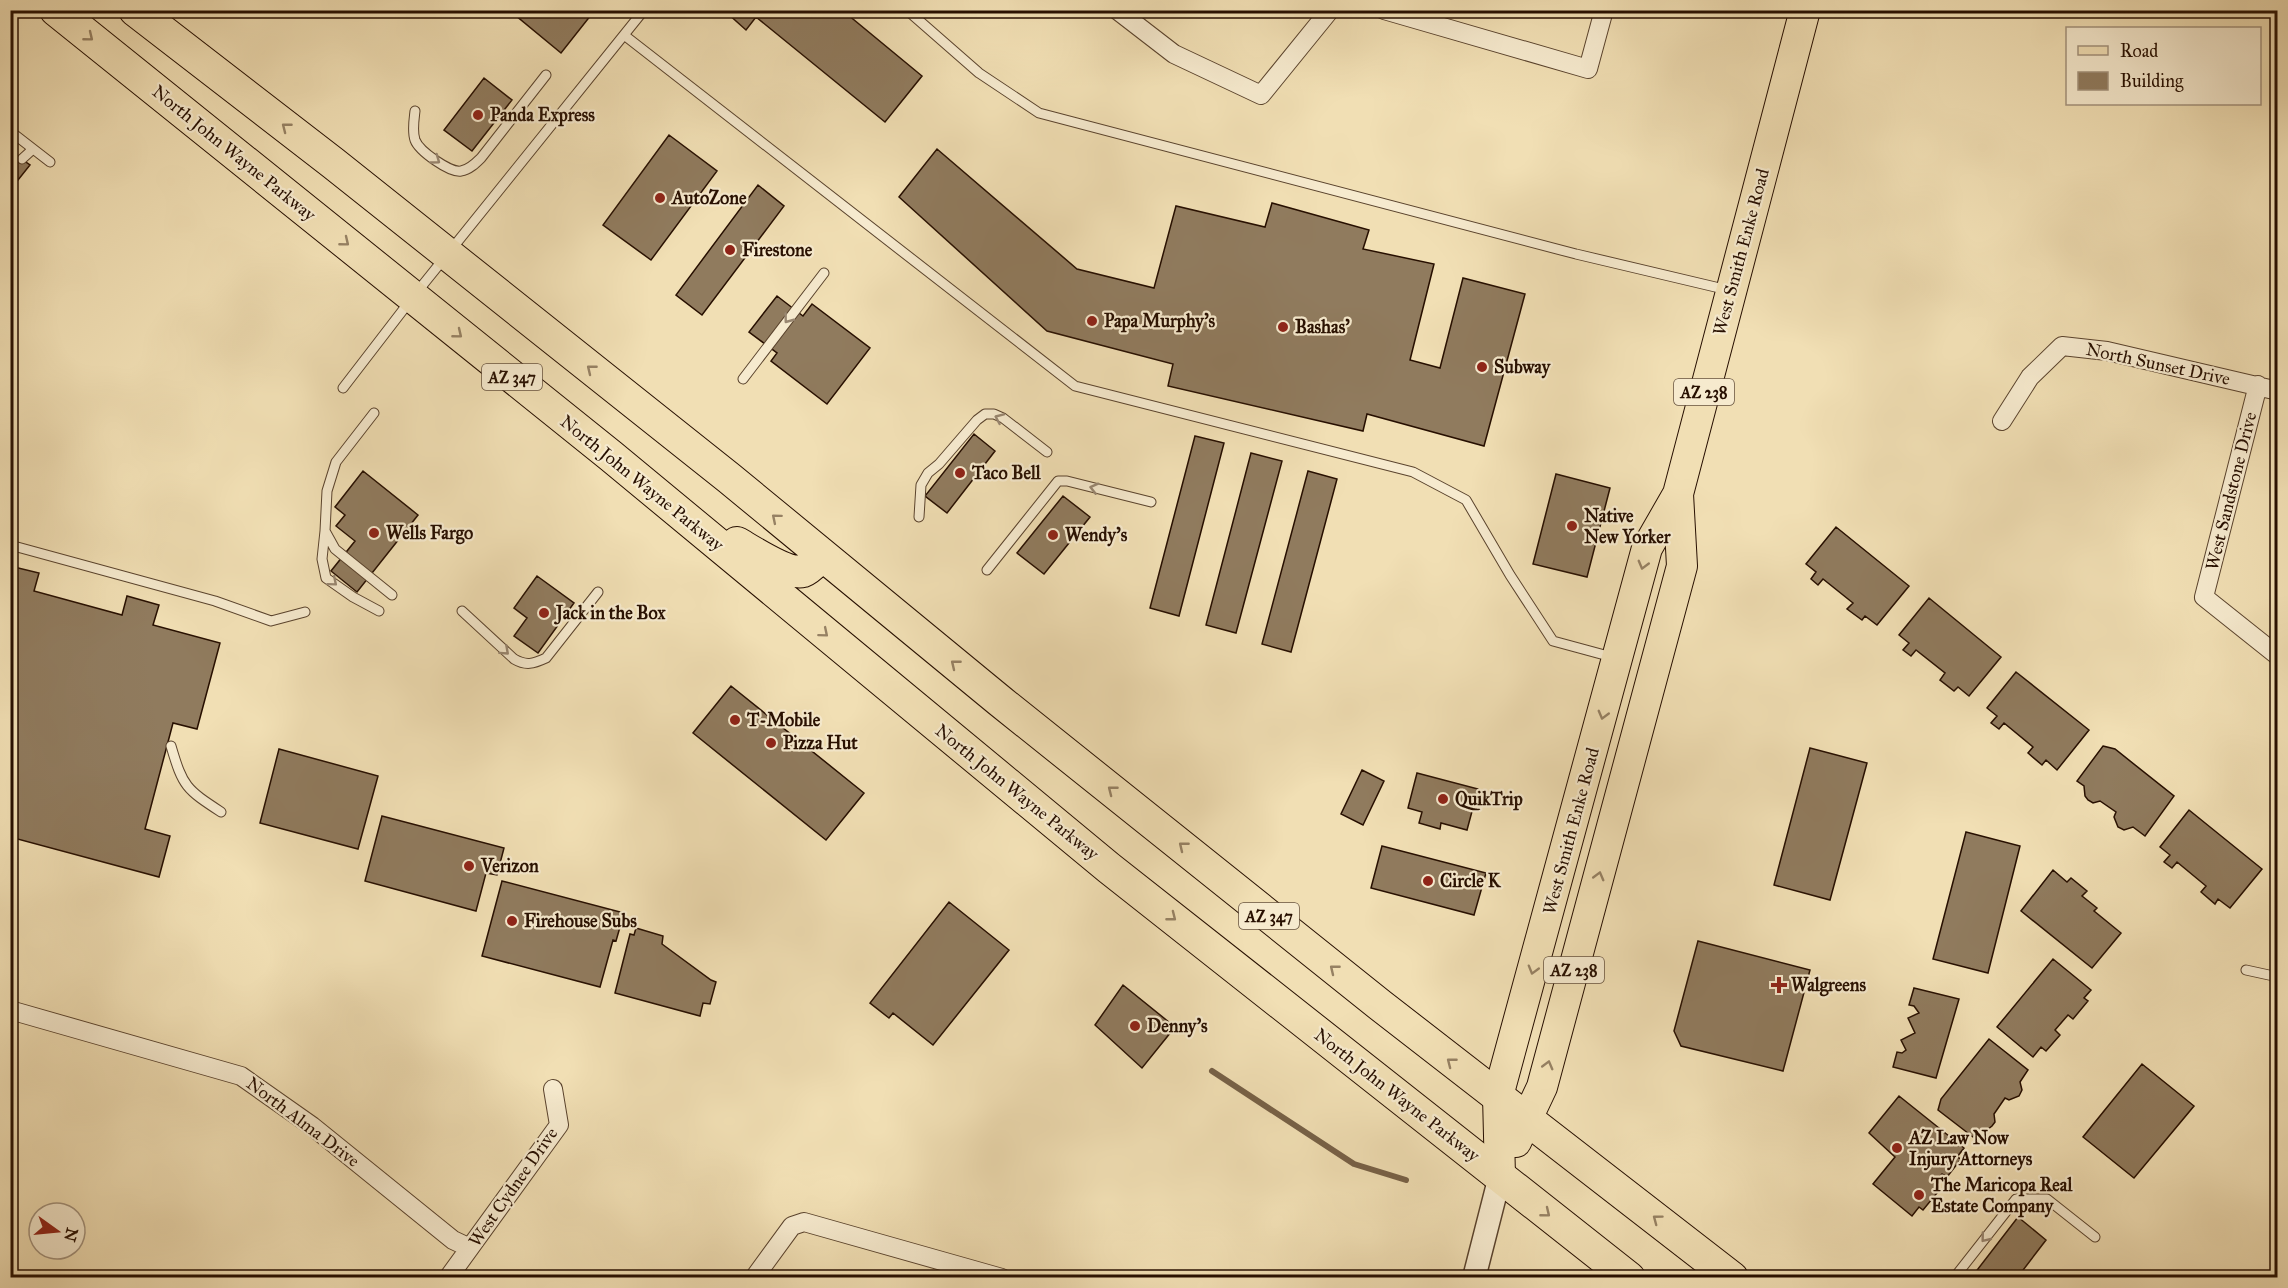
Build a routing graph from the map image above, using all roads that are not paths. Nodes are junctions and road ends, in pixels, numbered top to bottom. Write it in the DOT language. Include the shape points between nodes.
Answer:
graph roads {
  1 [pos="56,10"];
  2 [pos="135,10"];
  3 [pos="644,10"];
  4 [pos="907,10"];
  5 [pos="1117,10"];
  6 [pos="1330,10"];
  7 [pos="1384,10"];
  8 [pos="1604,10"];
  9 [pos="1805,10"];
  10 [pos="624,35"];
  11 [pos="546,75"];
  12 [pos="415,111"];
  13 [pos="10,131"];
  14 [pos="33,149"];
  15 [pos="22,159"];
  16 [pos="50,162"];
  17 [pos="448,254"];
  18 [pos="824,273"];
  19 [pos="1730,290"];
  20 [pos="413,297"];
  21 [pos="743,379"];
  22 [pos="2258,385"];
  23 [pos="343,388"];
  24 [pos="2277,391"];
  25 [pos="374,413"];
  26 [pos="2002,422"];
  27 [pos="1047,452"];
  28 [pos="1678,495"];
  29 [pos="1151,502"];
  30 [pos="685,517"];
  31 [pos="919,517"];
  32 [pos="325,531"];
  33 [pos="10,544"];
  34 [pos="821,556"];
  35 [pos="987,570"];
  36 [pos="598,591"];
  37 [pos="392,595"];
  38 [pos="380,611"];
  39 [pos="462,611"];
  40 [pos="305,612"];
  41 [pos="2277,656"];
  42 [pos="1618,658"];
  43 [pos="171,746"];
  44 [pos="221,813"];
  45 [pos="1614,819"];
  46 [pos="2246,970"];
  47 [pos="2277,977"];
  48 [pos="10,1010"];
  49 [pos="553,1089"];
  50 [pos="1498,1096"];
  51 [pos="1527,1119"];
  52 [pos="1500,1176"];
  53 [pos="2095,1237"];
  54 [pos="470,1248"];
  55 [pos="448,1278"];
  56 [pos="754,1278"];
  57 [pos="1002,1278"];
  58 [pos="1474,1278"];
  59 [pos="1629,1278"];
  60 [pos="1732,1278"];
  61 [pos="1954,1278"];
  1 -- 20 [label="highway, North John Wayne Parkway / AZ 347, one-way"];
  17 -- 2 [label="highway, AZ 347, one-way"];
  3 -- 10 [label="lane"];
  4 -- 19 [label="lane" via="979,73 1039,113 1576,254"];
  5 -- 6 [label="street" via="1174,54 1261,95"];
  7 -- 8 [label="street" via="1588,69"];
  9 -- 19 [label="main road, West Smith Enke Road / AZ 238"];
  10 -- 17 [label="lane"];
  10 -- 42 [label="lane" via="1075,386 1413,472 1466,500 1553,641"];
  12 -- 11 [label="lane, one-way" via="415,140 421,149 450,170 461,172 481,158"];
  13 -- 14 [label="lane"];
  14 -- 15 [label="lane"];
  14 -- 16 [label="lane"];
  17 -- 20 [label="lane"];
  34 -- 17 [label="highway, AZ 347, one-way"];
  18 -- 21 [label="lane, one-way"];
  19 -- 28 [label="main road, West Smith Enke Road / AZ 238"];
  20 -- 23 [label="lane"];
  20 -- 30 [label="highway, North John Wayne Parkway / AZ 347, one-way"];
  22 -- 24 [label="street, North Sunset Drive"];
  22 -- 26 [label="street, North Sunset Drive" via="2107,351 2062,346 2030,376"];
  22 -- 41 [label="street, West Sandstone Drive" via="2204,597"];
  25 -- 32 [label="lane" via="336,462 327,491"];
  27 -- 31 [label="lane, one-way" via="1003,418 986,414 928,473 921,485"];
  28 -- 42 [label="main road, West Smith Enke Road / AZ 238, one-way" via="1647,548"];
  28 -- 45 [label="main road, West Smith Enke Road / AZ 238" via="1682,566"];
  29 -- 35 [label="lane, one-way" via="1058,481"];
  30 -- 34 [label="highway" via="792,570 806,571"];
  30 -- 52 [label="highway, North John Wayne Parkway / AZ 347, one-way" via="1100,861"];
  32 -- 37 [label="lane" via="335,549"];
  32 -- 38 [label="lane, one-way" via="322,559 326,578"];
  33 -- 40 [label="lane" via="215,601 271,621"];
  50 -- 34 [label="highway, AZ 347, one-way"];
  39 -- 36 [label="lane, one-way" via="514,659 534,664 546,658"];
  42 -- 45 [label="main road" via="1630,673 1631,684 1605,790"];
  42 -- 50 [label="main road, West Smith Enke Road / AZ 238, one-way"];
  43 -- 44 [label="lane" via="180,775 191,792"];
  51 -- 45 [label="main road, West Smith Enke Road / AZ 238, one-way" via="1542,1087"];
  46 -- 47 [label="lane"];
  48 -- 54 [label="street, North Alma Drive" via="241,1076 312,1126 453,1240"];
  49 -- 54 [label="street, West Cydnee Drive" via="559,1125"];
  50 -- 51 [label="highway, AZ 347"];
  50 -- 52 [label="main road, West Smith Enke Road / AZ 238"];
  51 -- 52 [label="main road, West Smith Enke Road / AZ 238"];
  60 -- 51 [label="highway, AZ 347, one-way"];
  52 -- 58 [label="street, West Smith Enke Road"];
  52 -- 59 [label="highway, North John Wayne Parkway / AZ 347, one-way"];
  53 -- 61 [label="lane, one-way" via="2047,1199 2016,1199"];
  54 -- 55 [label="street, West Cydnee Drive"];
  56 -- 57 [label="street" via="792,1226 804,1222"];
}
